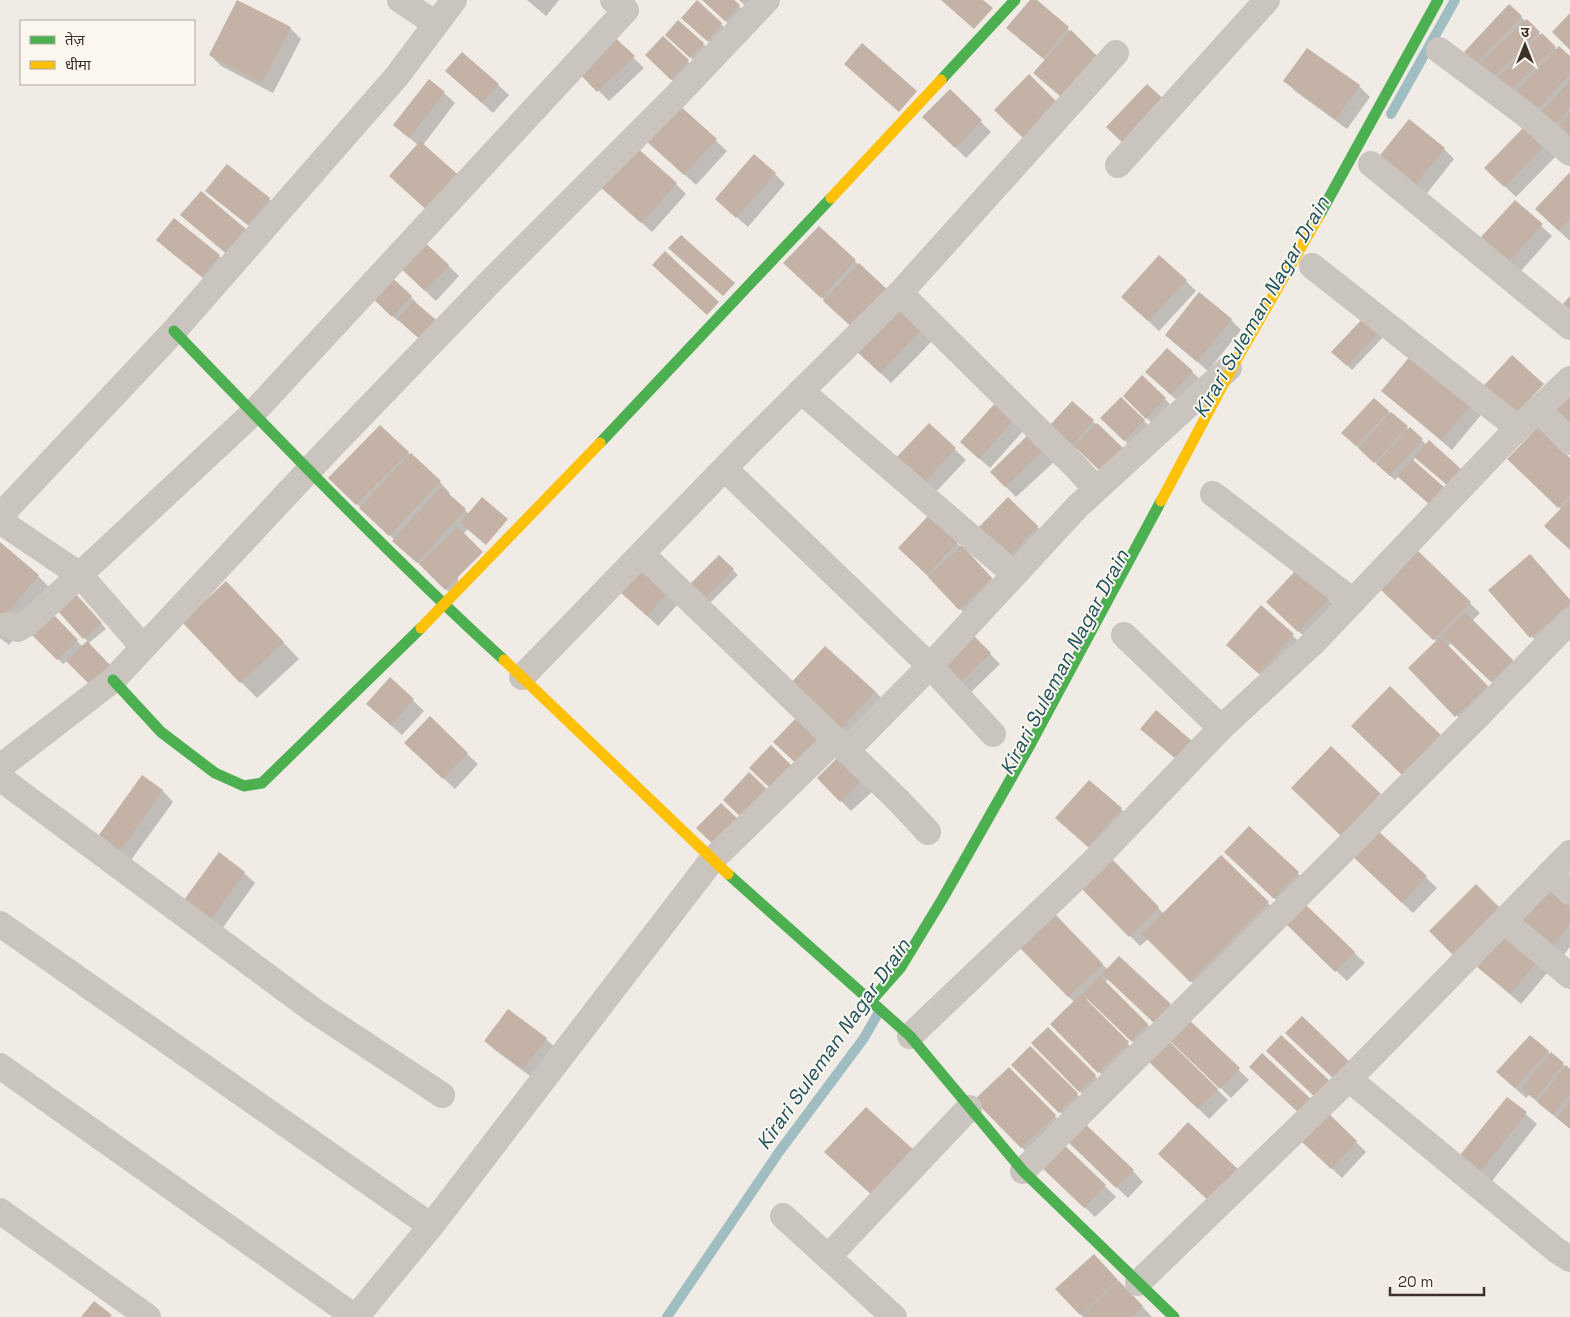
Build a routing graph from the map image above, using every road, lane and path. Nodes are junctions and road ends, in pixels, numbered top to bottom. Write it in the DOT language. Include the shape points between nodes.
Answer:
graph roads {
  1 [pos="400,0"];
  2 [pos="454,0"];
  3 [pos="612,0"];
  4 [pos="767,0"];
  5 [pos="1015,0"];
  6 [pos="1267,0"];
  7 [pos="1438,0"];
  8 [pos="436,24"];
  9 [pos="1439,50"];
  10 [pos="1116,53"];
  11 [pos="1570,153"];
  12 [pos="1371,164"];
  13 [pos="1118,165"];
  14 [pos="1312,266"];
  15 [pos="900,293"];
  16 [pos="1570,327"];
  17 [pos="174,331"];
  18 [pos="1234,364"];
  19 [pos="1570,379"];
  20 [pos="801,391"];
  21 [pos="1538,409"];
  22 [pos="253,413"];
  23 [pos="1518,428"];
  24 [pos="1570,442"];
  25 [pos="724,469"];
  26 [pos="309,471"];
  27 [pos="1096,489"];
  28 [pos="1213,494"];
  29 [pos="0,516"];
  30 [pos="0,521"];
  31 [pos="642,554"];
  32 [pos="1014,574"];
  33 [pos="80,575"];
  34 [pos="1353,601"];
  35 [pos="444,605"];
  36 [pos="1570,621"];
  37 [pos="7,625"];
  38 [pos="1124,635"];
  39 [pos="143,647"];
  40 [pos="930,666"];
  41 [pos="522,678"];
  42 [pos="113,680"];
  43 [pos="1221,728"];
  44 [pos="993,734"];
  45 [pos="840,745"];
  46 [pos="0,766"];
  47 [pos="0,778"];
  48 [pos="928,832"];
  49 [pos="1570,853"];
  50 [pos="712,860"];
  51 [pos="1550,873"];
  52 [pos="1570,892"];
  53 [pos="1504,921"];
  54 [pos="0,924"];
  55 [pos="1570,976"];
  56 [pos="874,1003"];
  57 [pos="910,1036"];
  58 [pos="0,1066"];
  59 [pos="1349,1079"];
  60 [pos="442,1095"];
  61 [pos="969,1108"];
  62 [pos="1023,1171"];
  63 [pos="0,1211"];
  64 [pos="782,1216"];
  65 [pos="431,1226"];
  66 [pos="828,1257"];
  67 [pos="1570,1259"];
  68 [pos="1138,1283"];
  69 [pos="148,1317"];
  70 [pos="356,1317"];
  71 [pos="894,1317"];
  72 [pos="1174,1317"];
  1 -- 8 [label="street"];
  2 -- 8 [label="street"];
  3 -- 22 [label="street" via="626,10"];
  4 -- 26 [label="street"];
  5 -- 35 [label="street" via="665,376"];
  6 -- 13 [label="street"];
  7 -- 18 [label="street" via="1316,223"];
  8 -- 17 [label="street" via="397,76"];
  9 -- 11 [label="street" via="1525,114"];
  10 -- 15 [label="street"];
  12 -- 16 [label="street"];
  14 -- 23 [label="street"];
  15 -- 20 [label="street"];
  15 -- 27 [label="street"];
  17 -- 22 [label="street"];
  17 -- 29 [label="street"];
  18 -- 27 [label="street"];
  18 -- 56 [label="street" via="1030,745 948,890 901,967"];
  19 -- 21 [label="street"];
  20 -- 25 [label="street"];
  20 -- 32 [label="street"];
  21 -- 23 [label="street"];
  21 -- 24 [label="street"];
  22 -- 26 [label="street"];
  22 -- 33 [label="street"];
  23 -- 34 [label="street"];
  25 -- 31 [label="street"];
  25 -- 40 [label="street"];
  26 -- 35 [label="street"];
  26 -- 39 [label="street"];
  27 -- 32 [label="street"];
  28 -- 34 [label="street"];
  30 -- 33 [label="street"];
  31 -- 41 [label="street"];
  31 -- 45 [label="street"];
  32 -- 40 [label="street"];
  33 -- 37 [label="street" via="27,624 18,629"];
  33 -- 39 [label="street"];
  34 -- 43 [label="street" via="1314,642"];
  35 -- 41 [label="street"];
  35 -- 42 [label="street" via="262,783 244,786 215,773 161,732"];
  36 -- 62 [label="street"];
  38 -- 43 [label="street"];
  39 -- 42 [label="street"];
  40 -- 44 [label="street"];
  40 -- 45 [label="street"];
  41 -- 50 [label="street"];
  42 -- 46 [label="street"];
  43 -- 57 [label="street" via="1093,862"];
  45 -- 48 [label="street"];
  45 -- 50 [label="street"];
  47 -- 60 [label="street" via="313,1010"];
  49 -- 51 [label="street"];
  50 -- 56 [label="street"];
  50 -- 65 [label="street"];
  51 -- 52 [label="street"];
  51 -- 53 [label="street"];
  53 -- 55 [label="street"];
  53 -- 59 [label="street"];
  54 -- 65 [label="street"];
  56 -- 57 [label="street"];
  57 -- 61 [label="street"];
  58 -- 70 [label="street"];
  59 -- 67 [label="street"];
  59 -- 68 [label="street"];
  61 -- 62 [label="street"];
  61 -- 66 [label="street"];
  62 -- 68 [label="street"];
  63 -- 69 [label="street"];
  64 -- 66 [label="street"];
  65 -- 70 [label="street"];
  66 -- 71 [label="street"];
  68 -- 72 [label="street"];
}
